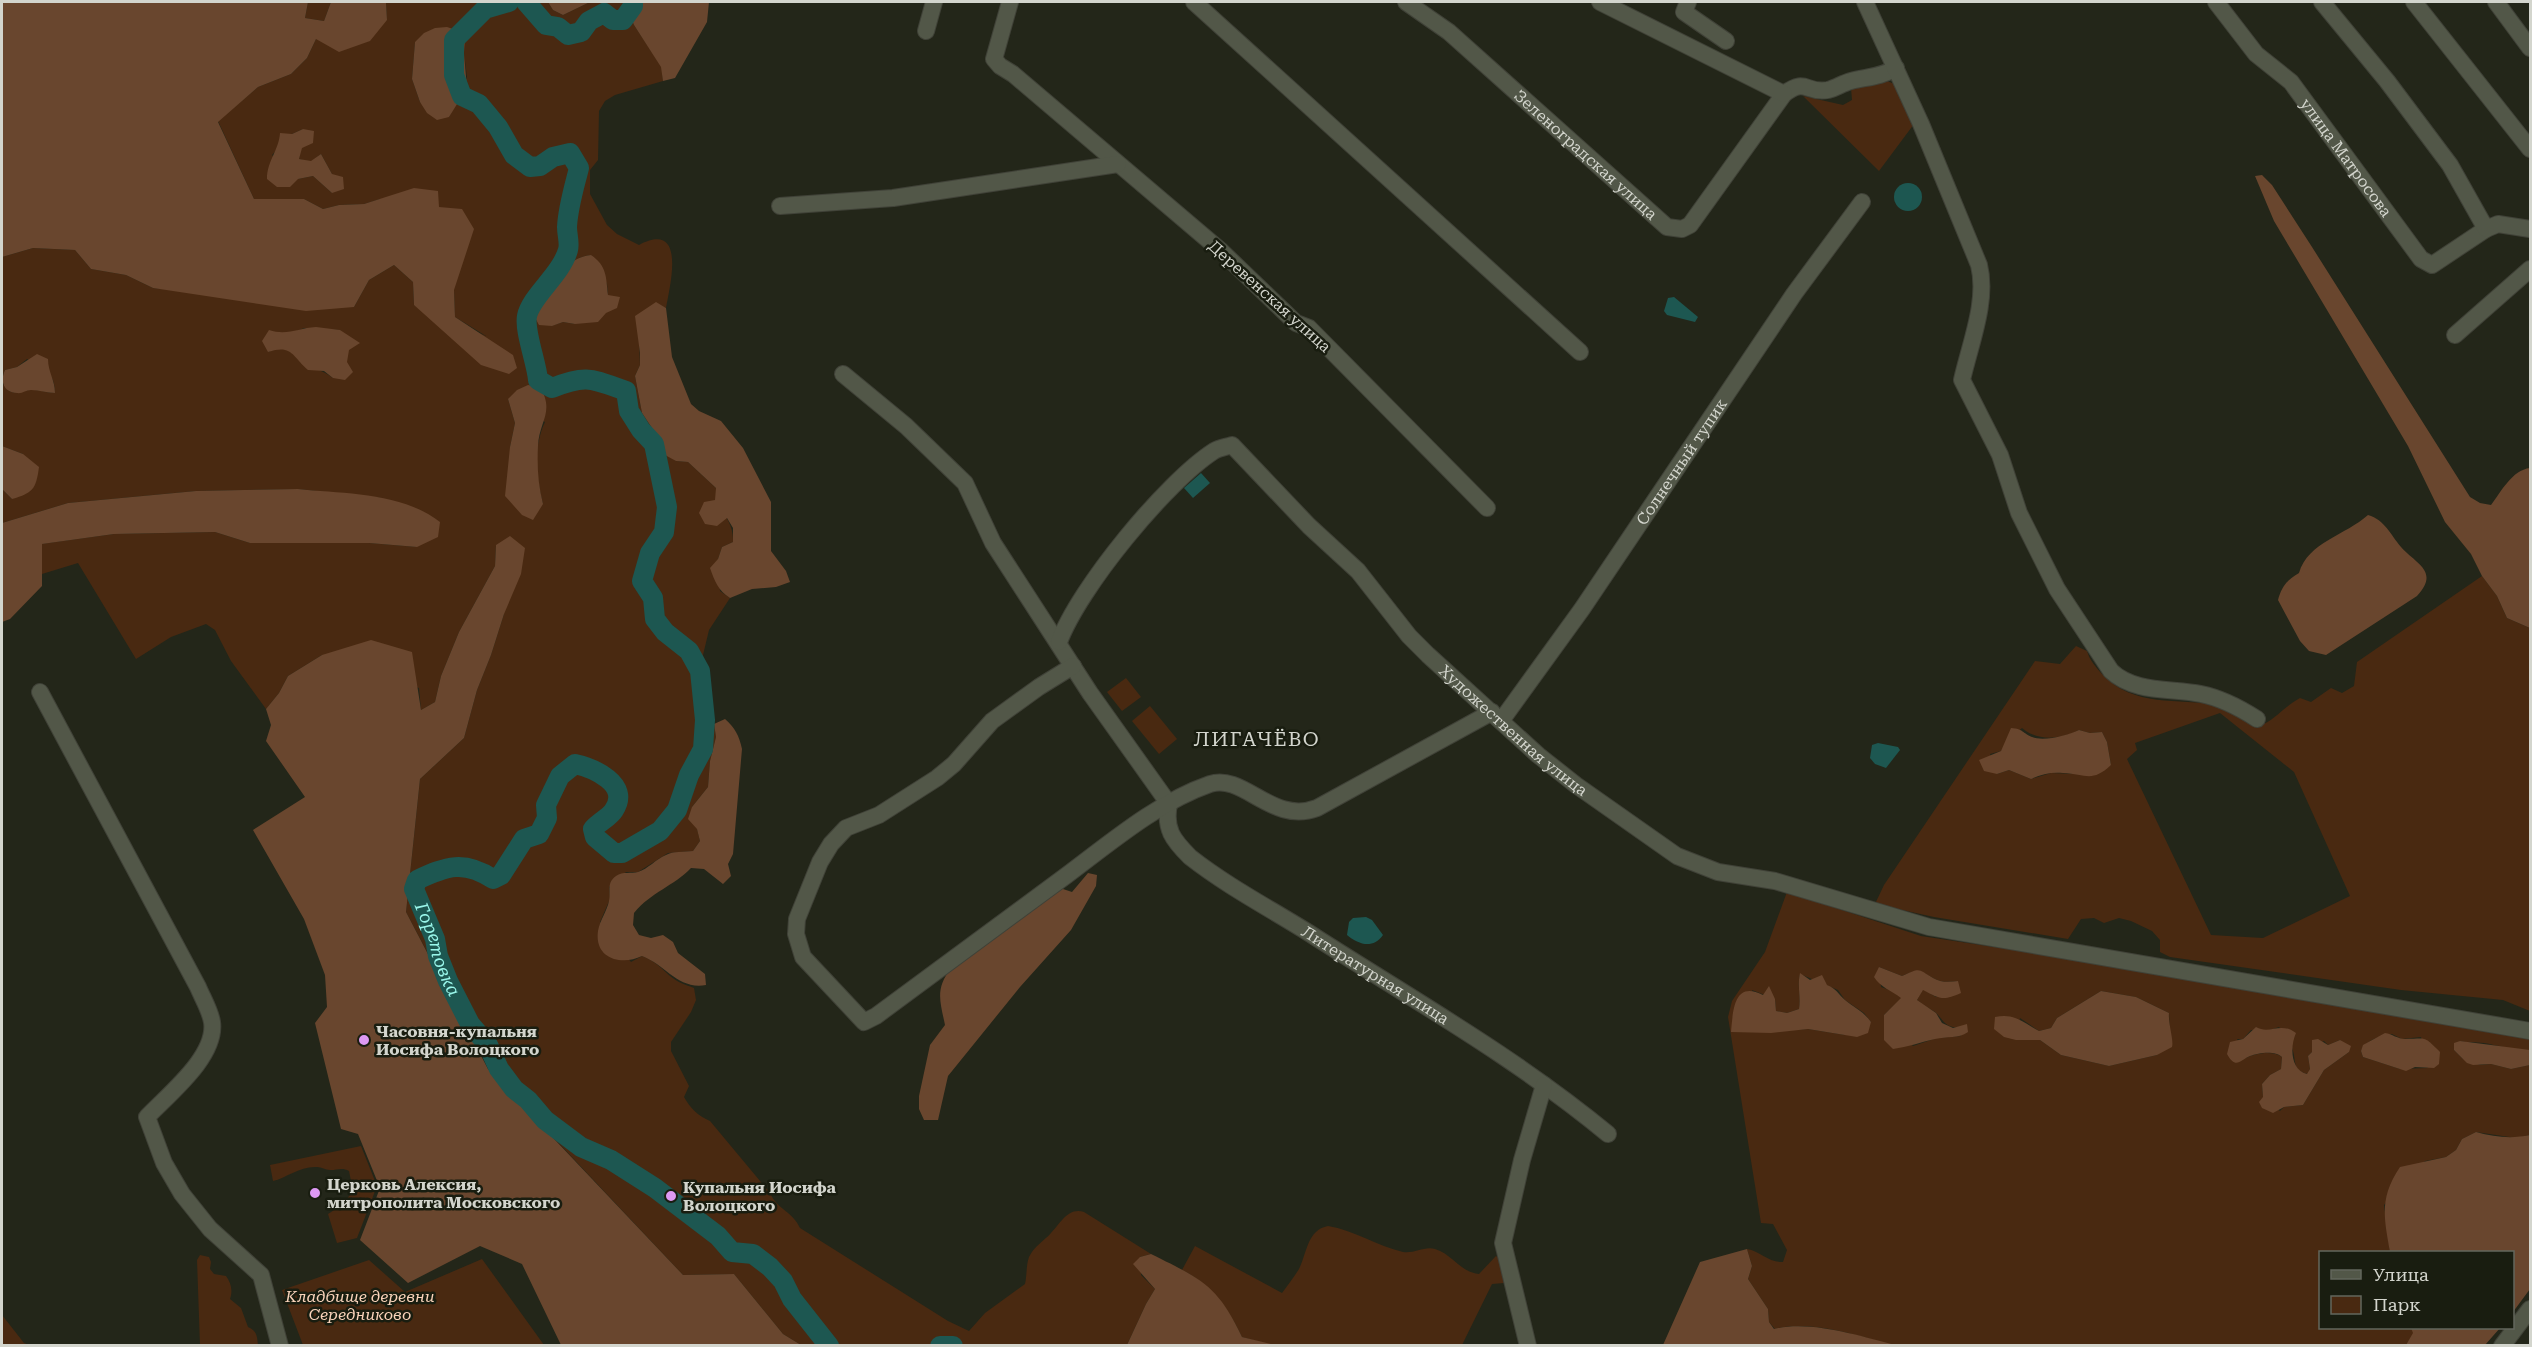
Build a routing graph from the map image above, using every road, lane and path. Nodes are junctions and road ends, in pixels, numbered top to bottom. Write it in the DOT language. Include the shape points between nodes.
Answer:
graph roads {
  1 [pos="934,2"];
  2 [pos="1010,2"];
  3 [pos="1194,2"];
  4 [pos="1406,2"];
  5 [pos="1600,2"];
  6 [pos="1689,2"];
  7 [pos="1865,2"];
  8 [pos="2216,2"];
  9 [pos="2322,2"];
  10 [pos="2414,2"];
  11 [pos="2496,2"];
  12 [pos="926,31"];
  13 [pos="1726,41"];
  14 [pos="2530,48"];
  15 [pos="1896,68"];
  16 [pos="1784,94"];
  17 [pos="2530,149"];
  18 [pos="1119,164"];
  19 [pos="1862,202"];
  20 [pos="780,206"];
  21 [pos="2486,229"];
  22 [pos="2530,229"];
  23 [pos="2530,269"];
  24 [pos="2456,335"];
  25 [pos="1580,352"];
  26 [pos="843,374"];
  27 [pos="1487,508"];
  28 [pos="1059,642"];
  29 [pos="1073,666"];
  30 [pos="40,692"];
  31 [pos="1497,717"];
  32 [pos="2257,719"];
  33 [pos="1169,804"];
  34 [pos="2530,1031"];
  35 [pos="1544,1085"];
  36 [pos="1608,1134"];
  37 [pos="2530,1309"];
  38 [pos="280,1346"];
  39 [pos="1528,1346"];
  40 [pos="2502,1346"];
  1 -- 12 [label="street"];
  2 -- 18 [label="street, Деревенская улица" via="994,59"];
  3 -- 25 [label="street"];
  4 -- 16 [label="street, Зеленоградская улица" via="1449,32 1667,227 1682,229 1689,225"];
  5 -- 16 [label="street"];
  6 -- 13 [label="street" via="1684,12"];
  7 -- 15 [label="street"];
  8 -- 21 [label="street, улица Матросова" via="2256,54 2291,82 2421,259 2432,265"];
  9 -- 21 [label="street" via="2450,165"];
  10 -- 17 [label="street"];
  11 -- 14 [label="street"];
  15 -- 16 [label="street" via="1882,76 1829,90 1803,85"];
  15 -- 32 [label="street" via="1981,275 1979,308 1962,380 2000,455 2019,513 2057,589 2118,678 2143,687 2202,694 2241,708"];
  18 -- 20 [label="street" via="893,198"];
  18 -- 27 [label="street, Деревенская улица" via="1220,249 1296,323 1309,328"];
  19 -- 31 [label="street, Солнечный тупик" via="1794,294 1582,609"];
  21 -- 22 [label="street, улица Матросова" via="2499,224"];
  23 -- 24 [label="street"];
  26 -- 28 [label="street" via="965,483 993,543"];
  28 -- 29 [label="street"];
  28 -- 31 [label="street, Художественная улица" via="1073,611 1146,516 1177,481 1216,449 1232,445 1358,572 1409,636"];
  29 -- 33 [label="street"];
  29 -- 33 [label="street" via="992,722 937,778 879,815 839,833 820,862 797,919 796,934 804,957 864,1022"];
  30 -- 38 [label="street" via="209,1012 213,1025 205,1053 147,1116 164,1163 182,1194 210,1229 261,1275"];
  31 -- 33 [label="street" via="1304,813 1274,807 1226,783 1208,785"];
  31 -- 34 [label="street, Художественная улица" via="1569,779 1677,856 1718,872 1774,881 1929,927"];
  33 -- 35 [label="street, Литературная улица" via="1167,823 1174,841 1203,867 1453,1022"];
  35 -- 36 [label="street, Литературная улица"];
  35 -- 39 [label="street" via="1503,1243"];
  37 -- 40 [label="street"];
}
